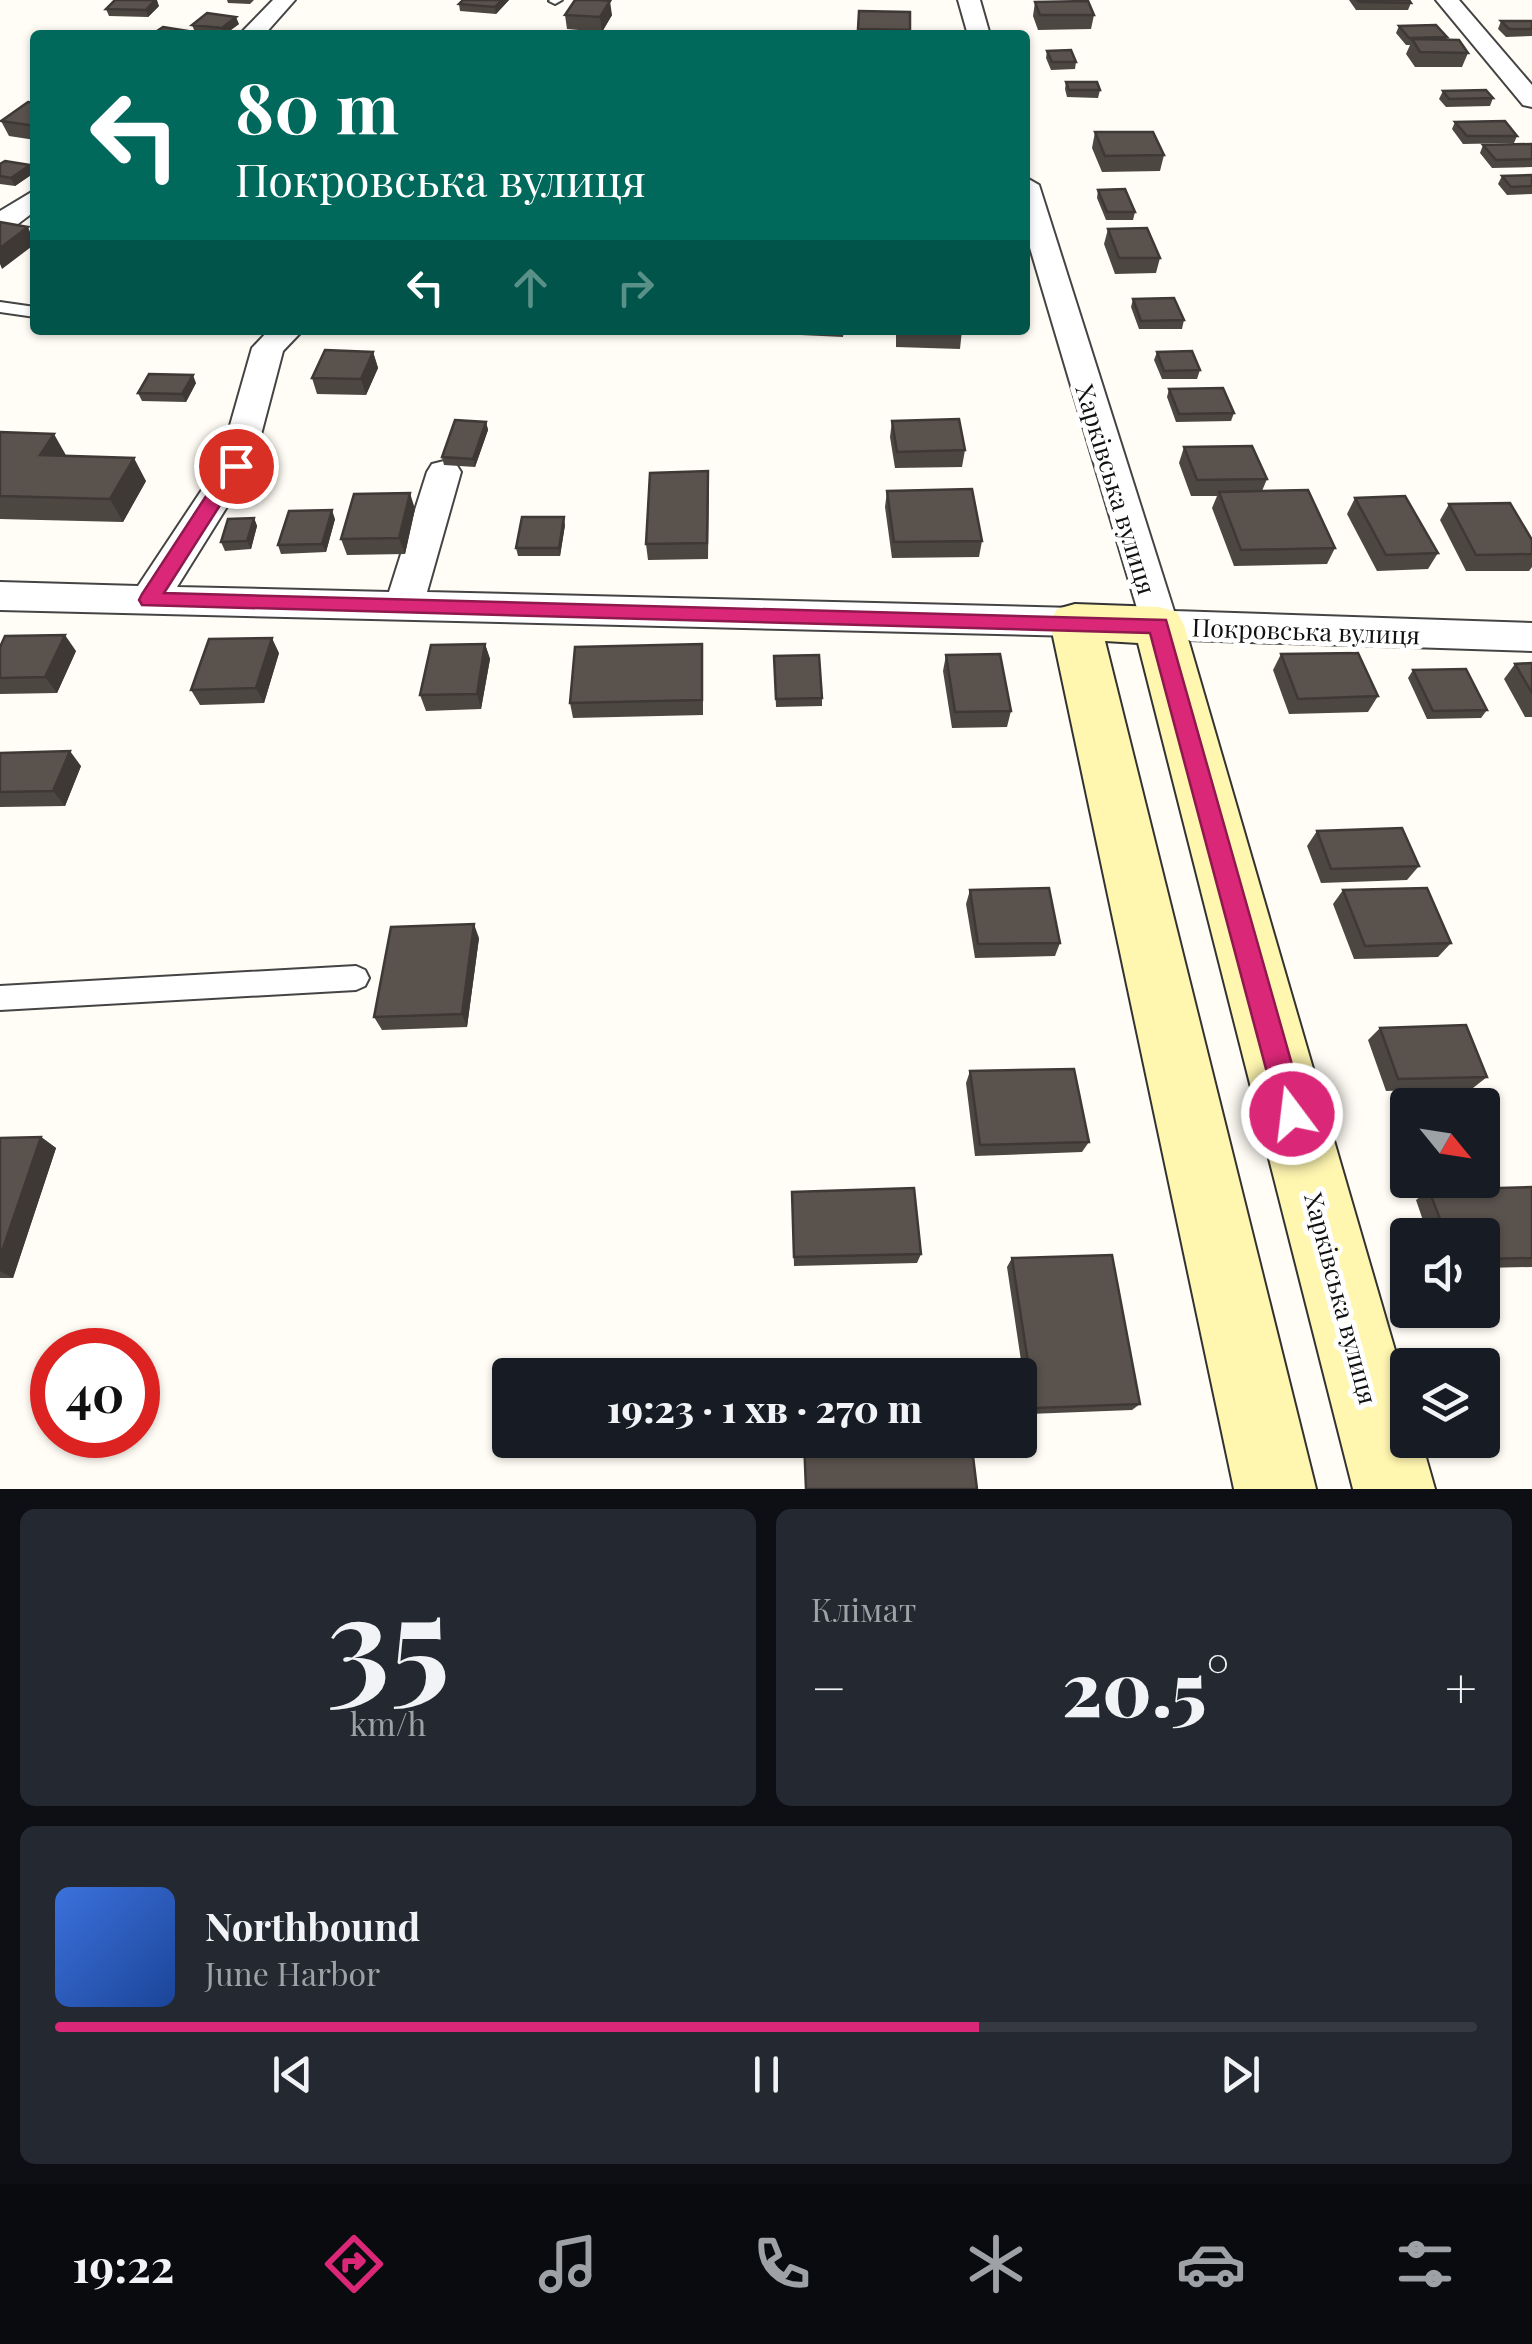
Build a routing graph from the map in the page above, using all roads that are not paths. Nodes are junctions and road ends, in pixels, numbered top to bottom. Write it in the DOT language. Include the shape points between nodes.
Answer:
graph roads {
  1 [pos="284,0"];
  2 [pos="969,0"];
  3 [pos="1447,0"];
  4 [pos="257,30"];
  5 [pos="978,30"];
  6 [pos="1532,100"];
  7 [pos="1030,201"];
  8 [pos="30,202"];
  9 [pos="0,224"];
  10 [pos="0,308"];
  11 [pos="30,311"];
  12 [pos="282,335"];
  13 [pos="444,472"];
  14 [pos="0,596"];
  15 [pos="149,600"];
  16 [pos="403,608"];
  17 [pos="1075,622"];
  18 [pos="1159,625"];
  19 [pos="1532,637"];
  20 [pos="356,978"];
  21 [pos="0,998"];
  22 [pos="1275,1489"];
  23 [pos="1394,1489"];
  1 -- 4 [label="street"];
  2 -- 5 [label="street"];
  3 -- 6 [label="street"];
  7 -- 18 [label="street, Харківська вулиця"];
  8 -- 9 [label="street"];
  10 -- 11 [label="lane"];
  12 -- 15 [label="street" via="268,348 236,466"];
  13 -- 16 [label="street"];
  14 -- 15 [label="street, Покровська вулиця"];
  15 -- 16 [label="street, Покровська вулиця"];
  16 -- 17 [label="street, Покровська вулиця"];
  17 -- 18 [label="street, Покровська вулиця"];
  17 -- 22 [label="street"];
  18 -- 19 [label="street, Покровська вулиця"];
  18 -- 23 [label="street, Харківська вулиця"];
  20 -- 21 [label="lane"];
}
